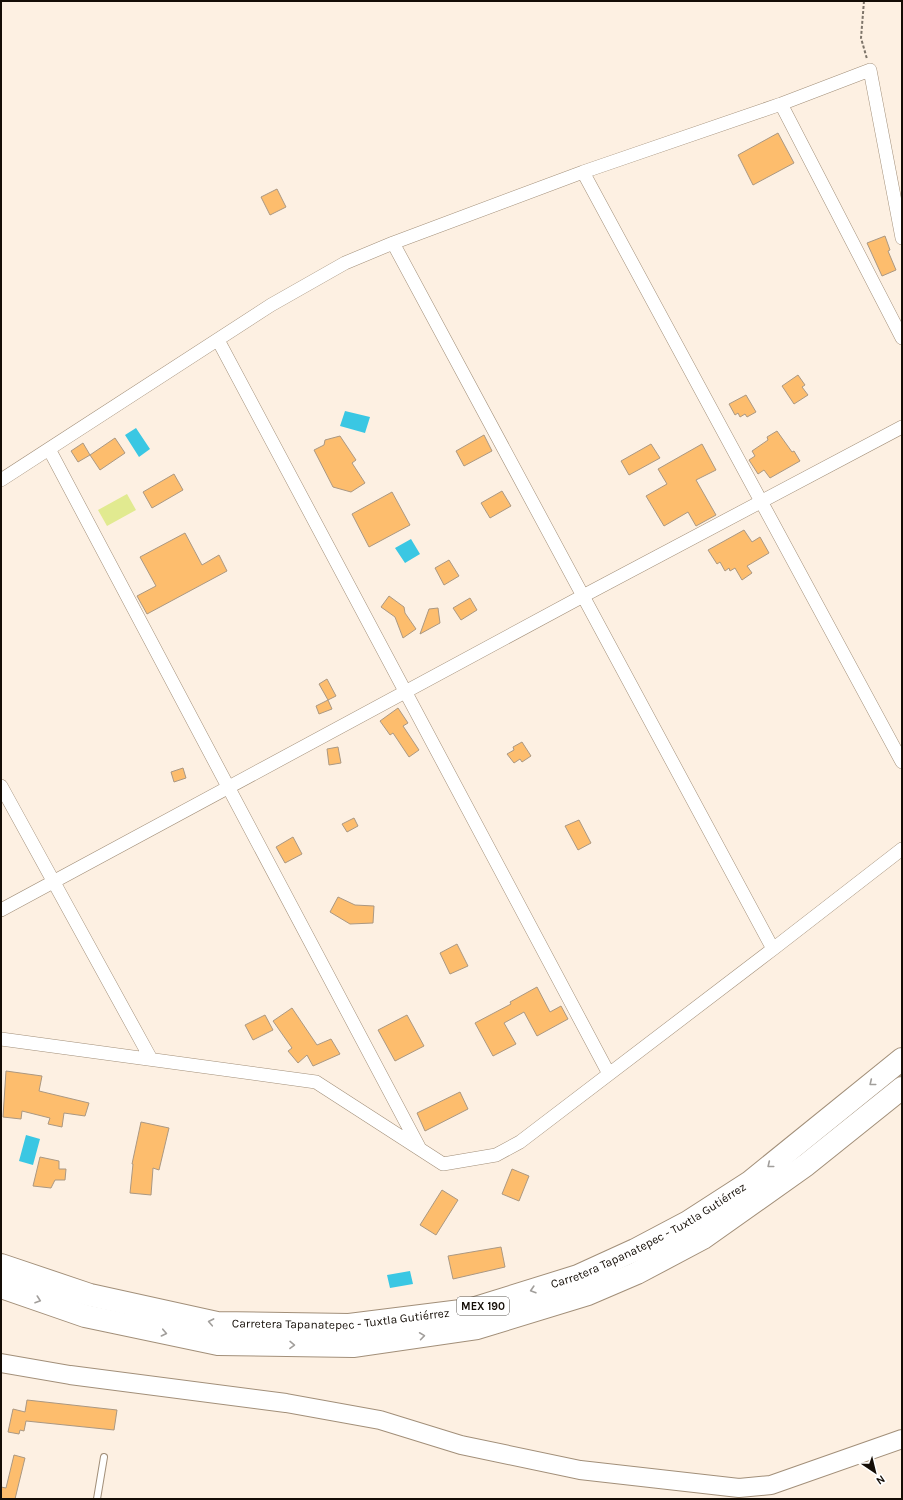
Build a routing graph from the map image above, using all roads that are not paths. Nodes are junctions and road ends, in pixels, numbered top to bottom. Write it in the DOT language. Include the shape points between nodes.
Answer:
graph roads {
  1 [pos="780,104"];
  2 [pos="582,172"];
  3 [pos="902,238"];
  4 [pos="393,243"];
  5 [pos="902,338"];
  6 [pos="218,340"];
  7 [pos="902,427"];
  8 [pos="49,449"];
  9 [pos="1,480"];
  10 [pos="761,502"];
  11 [pos="583,596"];
  12 [pos="404,693"];
  13 [pos="902,762"];
  14 [pos="1,786"];
  15 [pos="228,788"];
  16 [pos="902,849"];
  17 [pos="53,882"];
  18 [pos="1,910"];
  19 [pos="773,949"];
  20 [pos="1,1039"];
  21 [pos="151,1059"];
  22 [pos="902,1059"];
  23 [pos="609,1074"];
  24 [pos="902,1088"];
  25 [pos="419,1148"];
  26 [pos="1,1265"];
  27 [pos="1,1288"];
  28 [pos="1,1363"];
  29 [pos="902,1439"];
  30 [pos="104,1457"];
  31 [pos="97,1499"];
  1 -- 2 [label="street"];
  1 -- 3 [label="street" via="870,70"];
  1 -- 5 [label="street"];
  2 -- 4 [label="street"];
  2 -- 10 [label="street"];
  4 -- 6 [label="street" via="345,263 271,305"];
  4 -- 11 [label="street"];
  6 -- 8 [label="street"];
  6 -- 12 [label="street"];
  7 -- 10 [label="street"];
  8 -- 9 [label="street"];
  8 -- 15 [label="street"];
  10 -- 11 [label="street"];
  10 -- 13 [label="street"];
  11 -- 12 [label="street"];
  11 -- 19 [label="street"];
  12 -- 15 [label="street"];
  12 -- 23 [label="street"];
  14 -- 17 [label="street"];
  15 -- 17 [label="street"];
  15 -- 25 [label="street"];
  16 -- 19 [label="street"];
  17 -- 18 [label="street"];
  17 -- 21 [label="street"];
  19 -- 23 [label="street"];
  20 -- 21 [label="street"];
  21 -- 25 [label="street" via="316,1082"];
  22 -- 26 [label="highway, Carretera Tapanatepec - Tuxtla Gutiérrez / MEX 190, one-way" via="750,1182 688,1222 578,1276 469,1310 349,1325 217,1323 90,1295"];
  23 -- 25 [label="street" via="520,1142 496,1155 443,1164"];
  27 -- 24 [label="highway, Carretera Tapanatepec - Tuxtla Gutiérrez / MEX 190, one-way" via="85,1316 218,1344 353,1346 478,1328 588,1294 637,1273 703,1238 806,1165"];
  28 -- 29 [label="main road" via="70,1375 286,1403 380,1420 461,1446 580,1470 739,1488 771,1485"];
  30 -- 31 [label="lane"];
}
